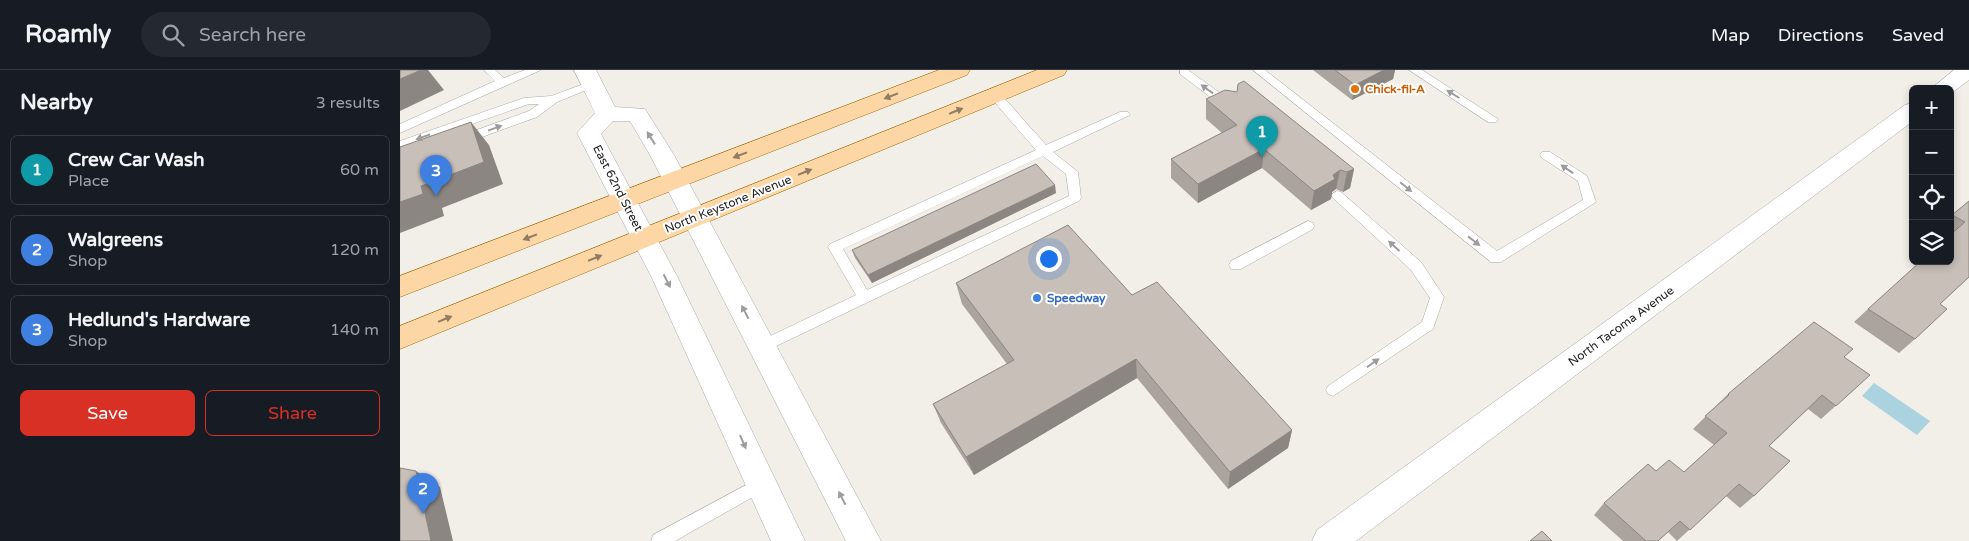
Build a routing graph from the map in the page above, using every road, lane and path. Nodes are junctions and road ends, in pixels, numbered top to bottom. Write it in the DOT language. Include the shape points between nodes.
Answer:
graph roads {
  1 [pos="489,70"];
  2 [pos="536,70"];
  3 [pos="959,70"];
  4 [pos="1056,70"];
  5 [pos="1258,70"];
  6 [pos="1414,70"];
  7 [pos="1968,70"];
  8 [pos="1184,72"];
  9 [pos="588,77"];
  10 [pos="502,82"];
  11 [pos="1947,85"];
  12 [pos="995,95"];
  13 [pos="553,99"];
  14 [pos="1231,107"];
  15 [pos="1909,113"];
  16 [pos="608,114"];
  17 [pos="1124,115"];
  18 [pos="1492,119"];
  19 [pos="400,129"];
  20 [pos="453,143"];
  21 [pos="400,145"];
  22 [pos="1044,151"];
  23 [pos="1546,155"];
  24 [pos="1377,163"];
  25 [pos="675,180"];
  26 [pos="1337,195"];
  27 [pos="625,200"];
  28 [pos="695,217"];
  29 [pos="1308,226"];
  30 [pos="643,238"];
  31 [pos="1236,265"];
  32 [pos="400,287"];
  33 [pos="864,297"];
  34 [pos="400,338"];
  35 [pos="763,346"];
  36 [pos="1333,390"];
  37 [pos="762,484"];
  38 [pos="659,541"];
  39 [pos="788,541"];
  40 [pos="864,541"];
  41 [pos="1329,541"];
  1 -- 10 [label="lane"];
  2 -- 10 [label="lane"];
  3 -- 25 [label="main road, one-way"];
  4 -- 12 [label="main road, North Keystone Avenue"];
  5 -- 24 [label="lane"];
  18 -- 6 [label="lane, one-way"];
  7 -- 11 [label="street"];
  14 -- 8 [label="lane, one-way"];
  9 -- 13 [label="lane"];
  9 -- 16 [label="street"];
  10 -- 19 [label="lane"];
  12 -- 22 [label="lane"];
  28 -- 12 [label="main road, North Keystone Avenue, one-way"];
  20 -- 13 [label="lane, one-way" via="533,114"];
  13 -- 21 [label="lane, one-way" via="528,100"];
  15 -- 41 [label="street, North Tacoma Avenue"];
  25 -- 16 [label="street, one-way" via="637,114"];
  16 -- 27 [label="street, East 62nd Street" via="589,133"];
  17 -- 22 [label="lane"];
  22 -- 33 [label="lane" via="835,248"];
  22 -- 33 [label="lane" via="1072,172 1076,198"];
  24 -- 23 [label="lane, one-way" via="1496,258 1590,202 1583,180"];
  25 -- 27 [label="main road"];
  25 -- 28 [label="street"];
  36 -- 26 [label="lane, one-way" via="1428,325 1437,297 1416,266"];
  27 -- 30 [label="street, East 62nd Street"];
  27 -- 32 [label="main road, one-way"];
  28 -- 30 [label="main road, North Keystone Avenue"];
  35 -- 28 [label="street, one-way"];
  29 -- 31 [label="lane"];
  34 -- 30 [label="main road, North Keystone Avenue, one-way"];
  30 -- 37 [label="street, East 62nd Street, one-way" via="666,278"];
  33 -- 35 [label="lane"];
  40 -- 35 [label="street, one-way"];
  37 -- 38 [label="lane"];
  37 -- 39 [label="street, East 62nd Street"];
}
